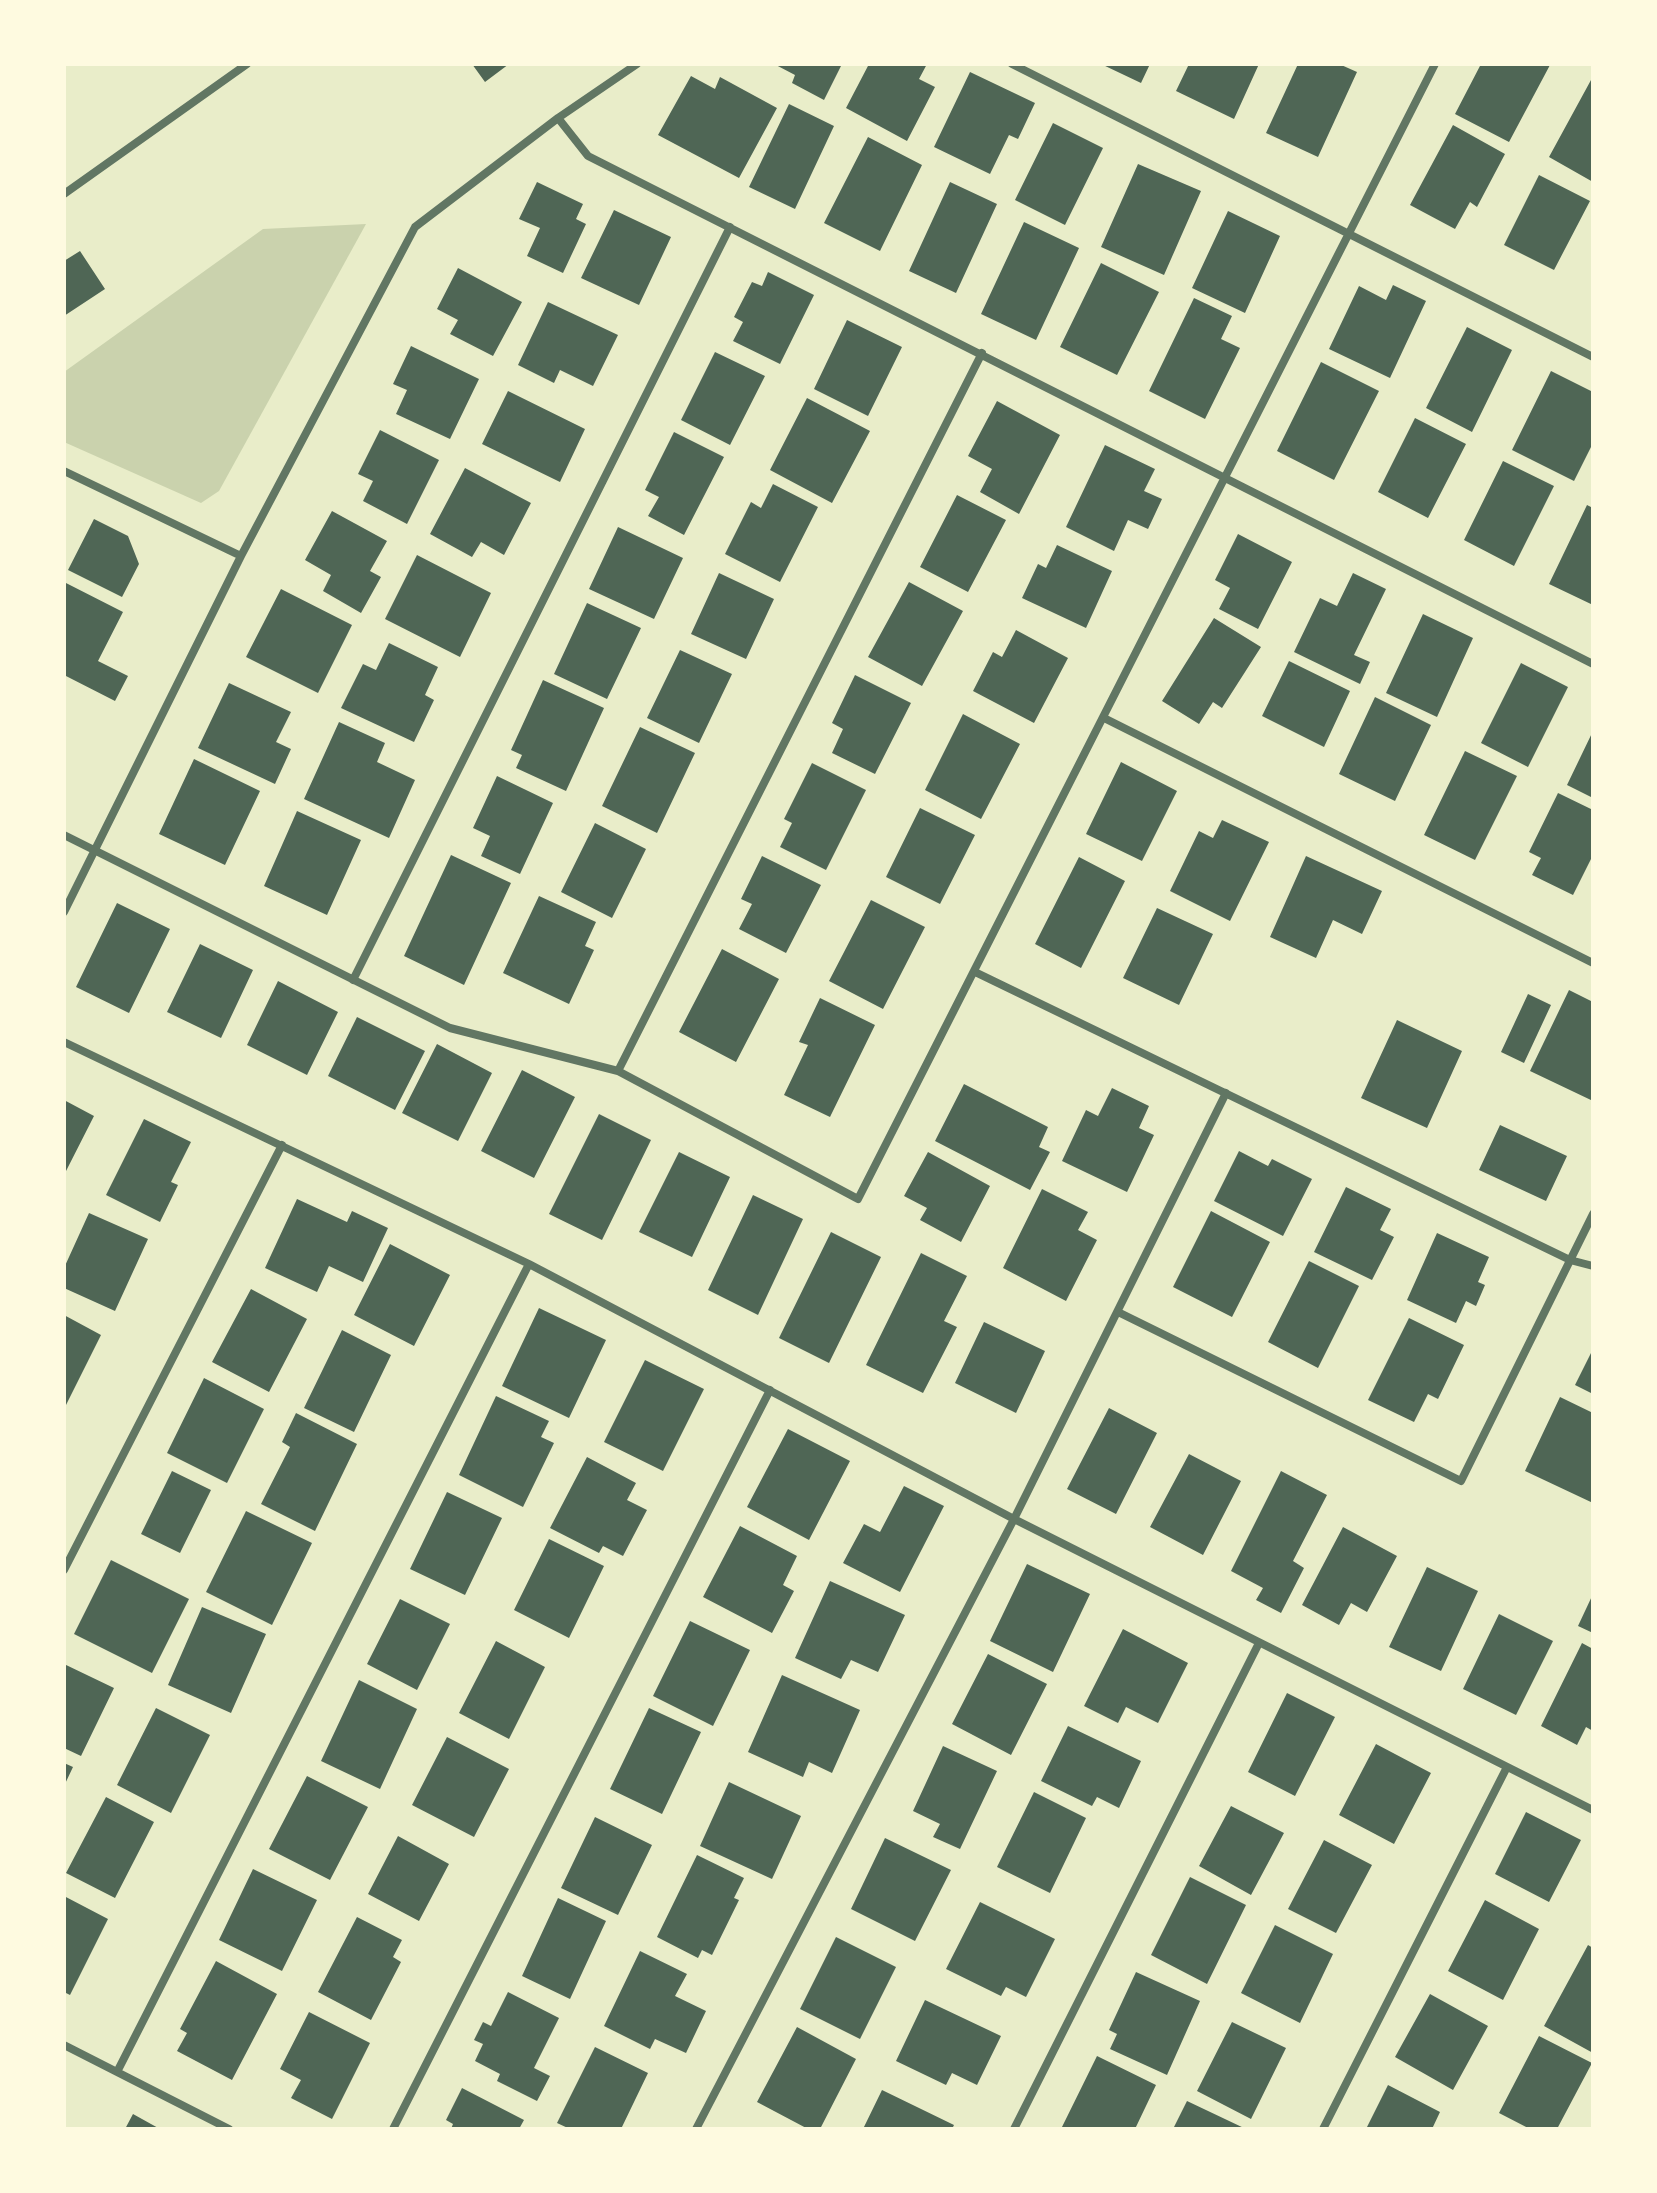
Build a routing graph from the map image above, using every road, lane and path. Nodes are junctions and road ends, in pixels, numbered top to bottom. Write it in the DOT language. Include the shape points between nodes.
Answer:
graph roads {
  1 [pos="247,64"];
  2 [pos="637,64"];
  3 [pos="1012,64"];
  4 [pos="1435,64"];
  5 [pos="558,118"];
  6 [pos="64,194"];
  7 [pos="730,227"];
  8 [pos="1351,236"];
  9 [pos="982,353"];
  10 [pos="1593,357"];
  11 [pos="64,471"];
  12 [pos="1227,477"];
  13 [pos="241,556"];
  14 [pos="1593,664"];
  15 [pos="1104,718"];
  16 [pos="64,835"];
  17 [pos="95,851"];
  18 [pos="64,912"];
  19 [pos="1593,963"];
  20 [pos="975,972"];
  21 [pos="353,980"];
  22 [pos="64,1042"];
  23 [pos="618,1071"];
  24 [pos="1226,1093"];
  25 [pos="282,1145"];
  26 [pos="1593,1214"];
  27 [pos="1570,1260"];
  28 [pos="529,1264"];
  29 [pos="1593,1266"];
  30 [pos="1118,1312"];
  31 [pos="770,1390"];
  32 [pos="1014,1519"];
  33 [pos="64,1570"];
  34 [pos="1259,1643"];
  35 [pos="1507,1767"];
  36 [pos="1593,1810"];
  37 [pos="64,2045"];
  38 [pos="117,2072"];
  39 [pos="229,2129"];
  40 [pos="393,2129"];
  41 [pos="696,2129"];
  42 [pos="1014,2129"];
  43 [pos="1323,2129"];
  1 -- 6 [label="street"];
  2 -- 5 [label="street"];
  3 -- 8 [label="street"];
  4 -- 8 [label="street"];
  5 -- 7 [label="street" via="588,156"];
  5 -- 13 [label="street" via="415,227"];
  7 -- 9 [label="street"];
  7 -- 21 [label="street"];
  8 -- 10 [label="street"];
  8 -- 12 [label="street"];
  9 -- 12 [label="street"];
  9 -- 23 [label="street"];
  11 -- 13 [label="street"];
  12 -- 14 [label="street"];
  12 -- 15 [label="street"];
  13 -- 17 [label="street"];
  15 -- 19 [label="street"];
  15 -- 20 [label="street"];
  16 -- 17 [label="street"];
  17 -- 18 [label="street"];
  17 -- 21 [label="street"];
  20 -- 23 [label="street" via="858,1199"];
  20 -- 24 [label="street"];
  21 -- 23 [label="street" via="450,1028"];
  22 -- 25 [label="street"];
  24 -- 27 [label="street"];
  24 -- 30 [label="street"];
  25 -- 28 [label="street"];
  25 -- 33 [label="street"];
  26 -- 27 [label="street"];
  27 -- 29 [label="street"];
  27 -- 30 [label="street" via="1461,1481"];
  28 -- 31 [label="street"];
  28 -- 38 [label="street"];
  30 -- 32 [label="street"];
  31 -- 32 [label="street"];
  31 -- 40 [label="street"];
  32 -- 34 [label="street"];
  32 -- 41 [label="street"];
  34 -- 35 [label="street"];
  34 -- 42 [label="street"];
  35 -- 36 [label="street"];
  35 -- 43 [label="street"];
  37 -- 38 [label="street"];
  38 -- 39 [label="street"];
}
